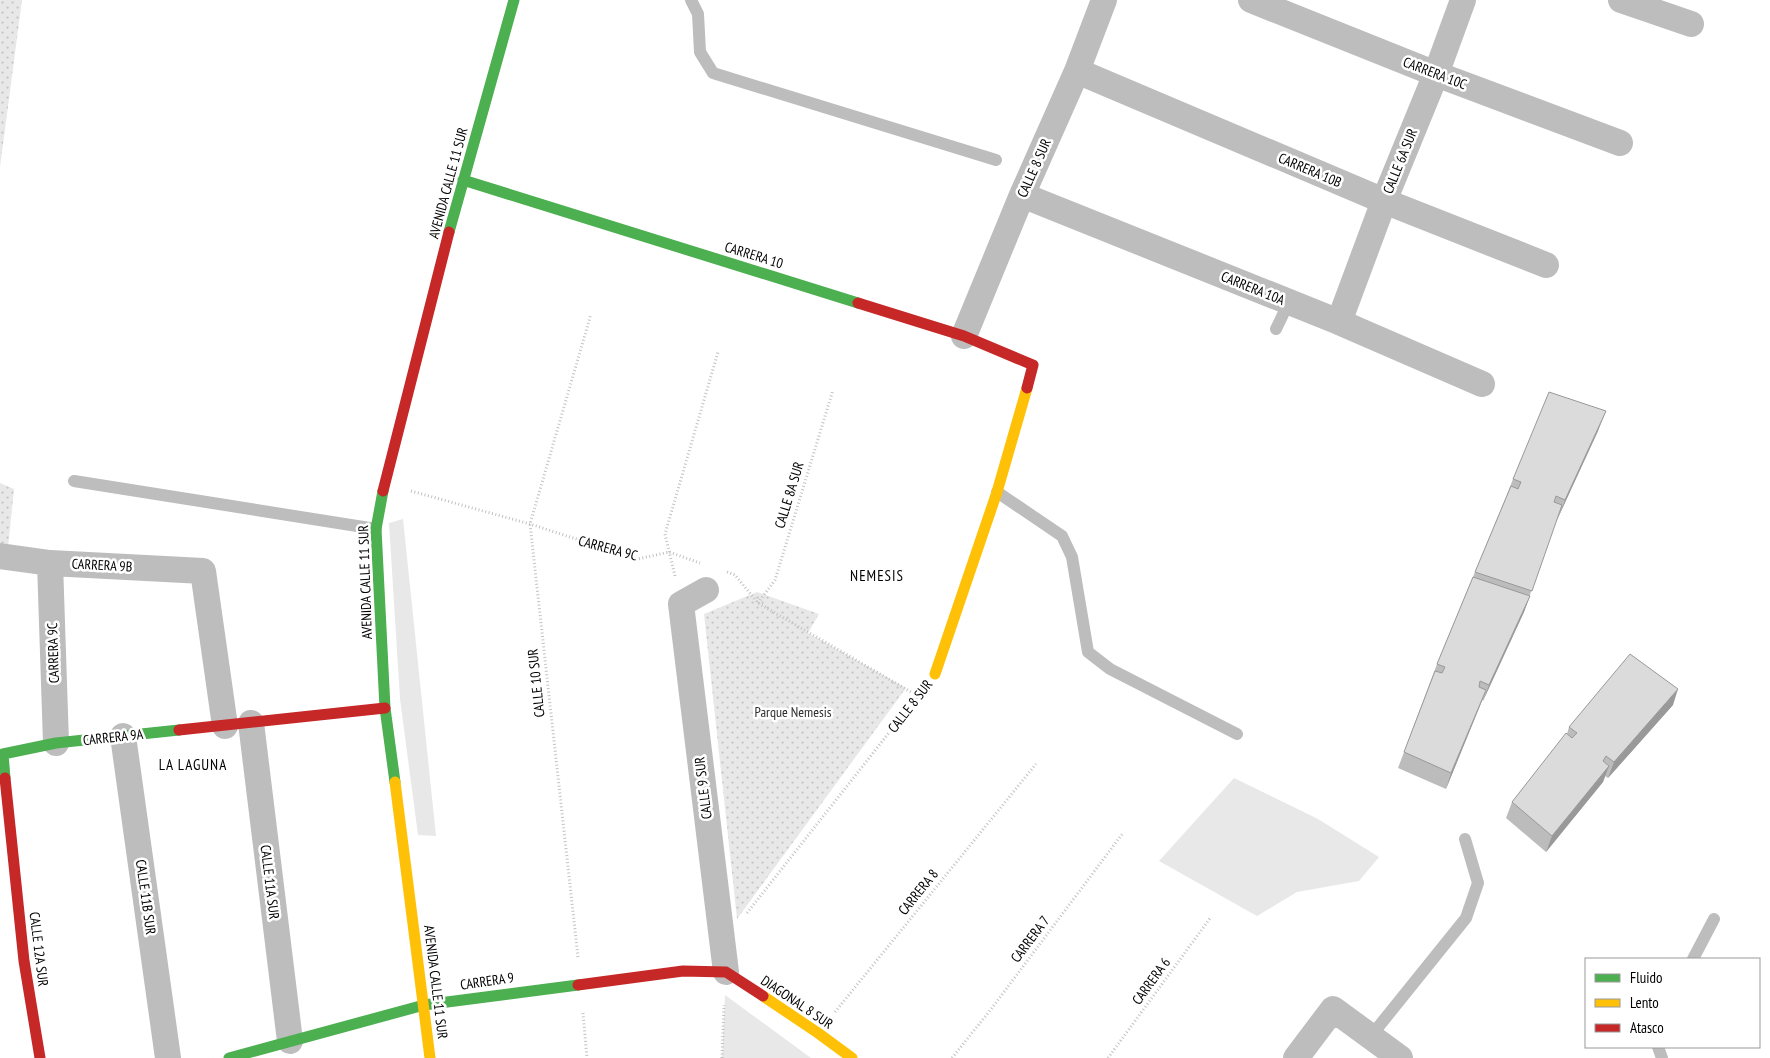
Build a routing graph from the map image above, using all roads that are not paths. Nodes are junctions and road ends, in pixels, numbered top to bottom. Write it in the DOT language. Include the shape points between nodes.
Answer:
graph roads {
  1 [pos="514,0"];
  2 [pos="691,0"];
  3 [pos="1104,0"];
  4 [pos="1251,0"];
  5 [pos="1462,0"];
  6 [pos="1621,0"];
  7 [pos="1691,24"];
  8 [pos="1077,71"];
  9 [pos="1436,74"];
  10 [pos="1620,143"];
  11 [pos="996,160"];
  12 [pos="464,180"];
  13 [pos="1022,195"];
  14 [pos="1384,201"];
  15 [pos="1546,265"];
  16 [pos="1289,302"];
  17 [pos="1339,322"];
  18 [pos="1276,329"];
  19 [pos="964,336"];
  20 [pos="1033,365"];
  21 [pos="1482,384"];
  22 [pos="74,480"];
  23 [pos="997,492"];
  24 [pos="376,529"];
  25 [pos="0,556"];
  26 [pos="50,562"];
  27 [pos="706,578"];
  28 [pos="935,674"];
  29 [pos="385,708"];
  30 [pos="251,723"];
  31 [pos="225,726"];
  32 [pos="1237,734"];
  33 [pos="123,736"];
  34 [pos="56,743"];
  35 [pos="2,754"];
  36 [pos="1465,840"];
  37 [pos="1714,919"];
  38 [pos="1694,958"];
  39 [pos="726,972"];
  40 [pos="424,1005"];
  41 [pos="1371,1036"];
  42 [pos="290,1041"];
  43 [pos="40,1058"];
  44 [pos="168,1058"];
  45 [pos="229,1058"];
  46 [pos="430,1058"];
  47 [pos="852,1058"];
  48 [pos="1296,1058"];
  49 [pos="1400,1058"];
  1 -- 12 [label="street, AVENIDA CALLE 11 SUR"];
  2 -- 11 [label="lane" via="698,14 700,52 713,73"];
  3 -- 8 [label="street, CALLE 8 SUR"];
  4 -- 9 [label="street, CARRERA 10C"];
  5 -- 9 [label="street, CALLE 6A SUR"];
  6 -- 7 [label="street"];
  8 -- 13 [label="street, CALLE 8 SUR"];
  8 -- 14 [label="street, CARRERA 10B"];
  9 -- 10 [label="street, CARRERA 10C"];
  9 -- 14 [label="street, CALLE 6A SUR"];
  12 -- 19 [label="street, CARRERA 10"];
  12 -- 24 [label="street, AVENIDA CALLE 11 SUR" via="384,483"];
  13 -- 16 [label="street, CARRERA 10A"];
  13 -- 19 [label="street, CALLE 8 SUR"];
  14 -- 15 [label="street, CARRERA 10B"];
  14 -- 17 [label="street, CALLE 6A SUR"];
  16 -- 17 [label="street, CARRERA 10A"];
  16 -- 18 [label="lane"];
  17 -- 21 [label="street, CARRERA 10A"];
  19 -- 20 [label="street, CARRERA 10"];
  20 -- 23 [label="street, CALLE 8 SUR"];
  22 -- 24 [label="lane"];
  23 -- 28 [label="street, CALLE 8 SUR"];
  23 -- 32 [label="lane" via="1062,536 1072,557 1088,652 1110,669"];
  24 -- 29 [label="street, AVENIDA CALLE 11 SUR"];
  25 -- 26 [label="street, CARRERA 9B"];
  26 -- 31 [label="street, CARRERA 9B" via="203,571"];
  26 -- 34 [label="street, CARRERA 9C"];
  27 -- 39 [label="street, CALLE 9 SUR" via="681,604"];
  29 -- 30 [label="street, CARRERA 9A"];
  29 -- 40 [label="street, AVENIDA CALLE 11 SUR"];
  30 -- 31 [label="street, CARRERA 9A"];
  30 -- 42 [label="street, CALLE 11A SUR"];
  31 -- 33 [label="street, CARRERA 9A"];
  33 -- 34 [label="street, CARRERA 9A"];
  33 -- 44 [label="street, CALLE 11B SUR"];
  34 -- 35 [label="street, CARRERA 9A"];
  35 -- 43 [label="street, CALLE 12A SUR" via="24,961"];
  36 -- 41 [label="lane" via="1478,883 1466,918"];
  37 -- 38 [label="lane"];
  39 -- 40 [label="street, CARRERA 9" via="683,971"];
  39 -- 47 [label="street, DIAGONAL 8 SUR"];
  40 -- 42 [label="street, CARRERA 9"];
  40 -- 46 [label="street, AVENIDA CALLE 11 SUR"];
  41 -- 48 [label="street" via="1333,1009"];
  41 -- 49 [label="street"];
  42 -- 45 [label="street, CARRERA 9"];
}
